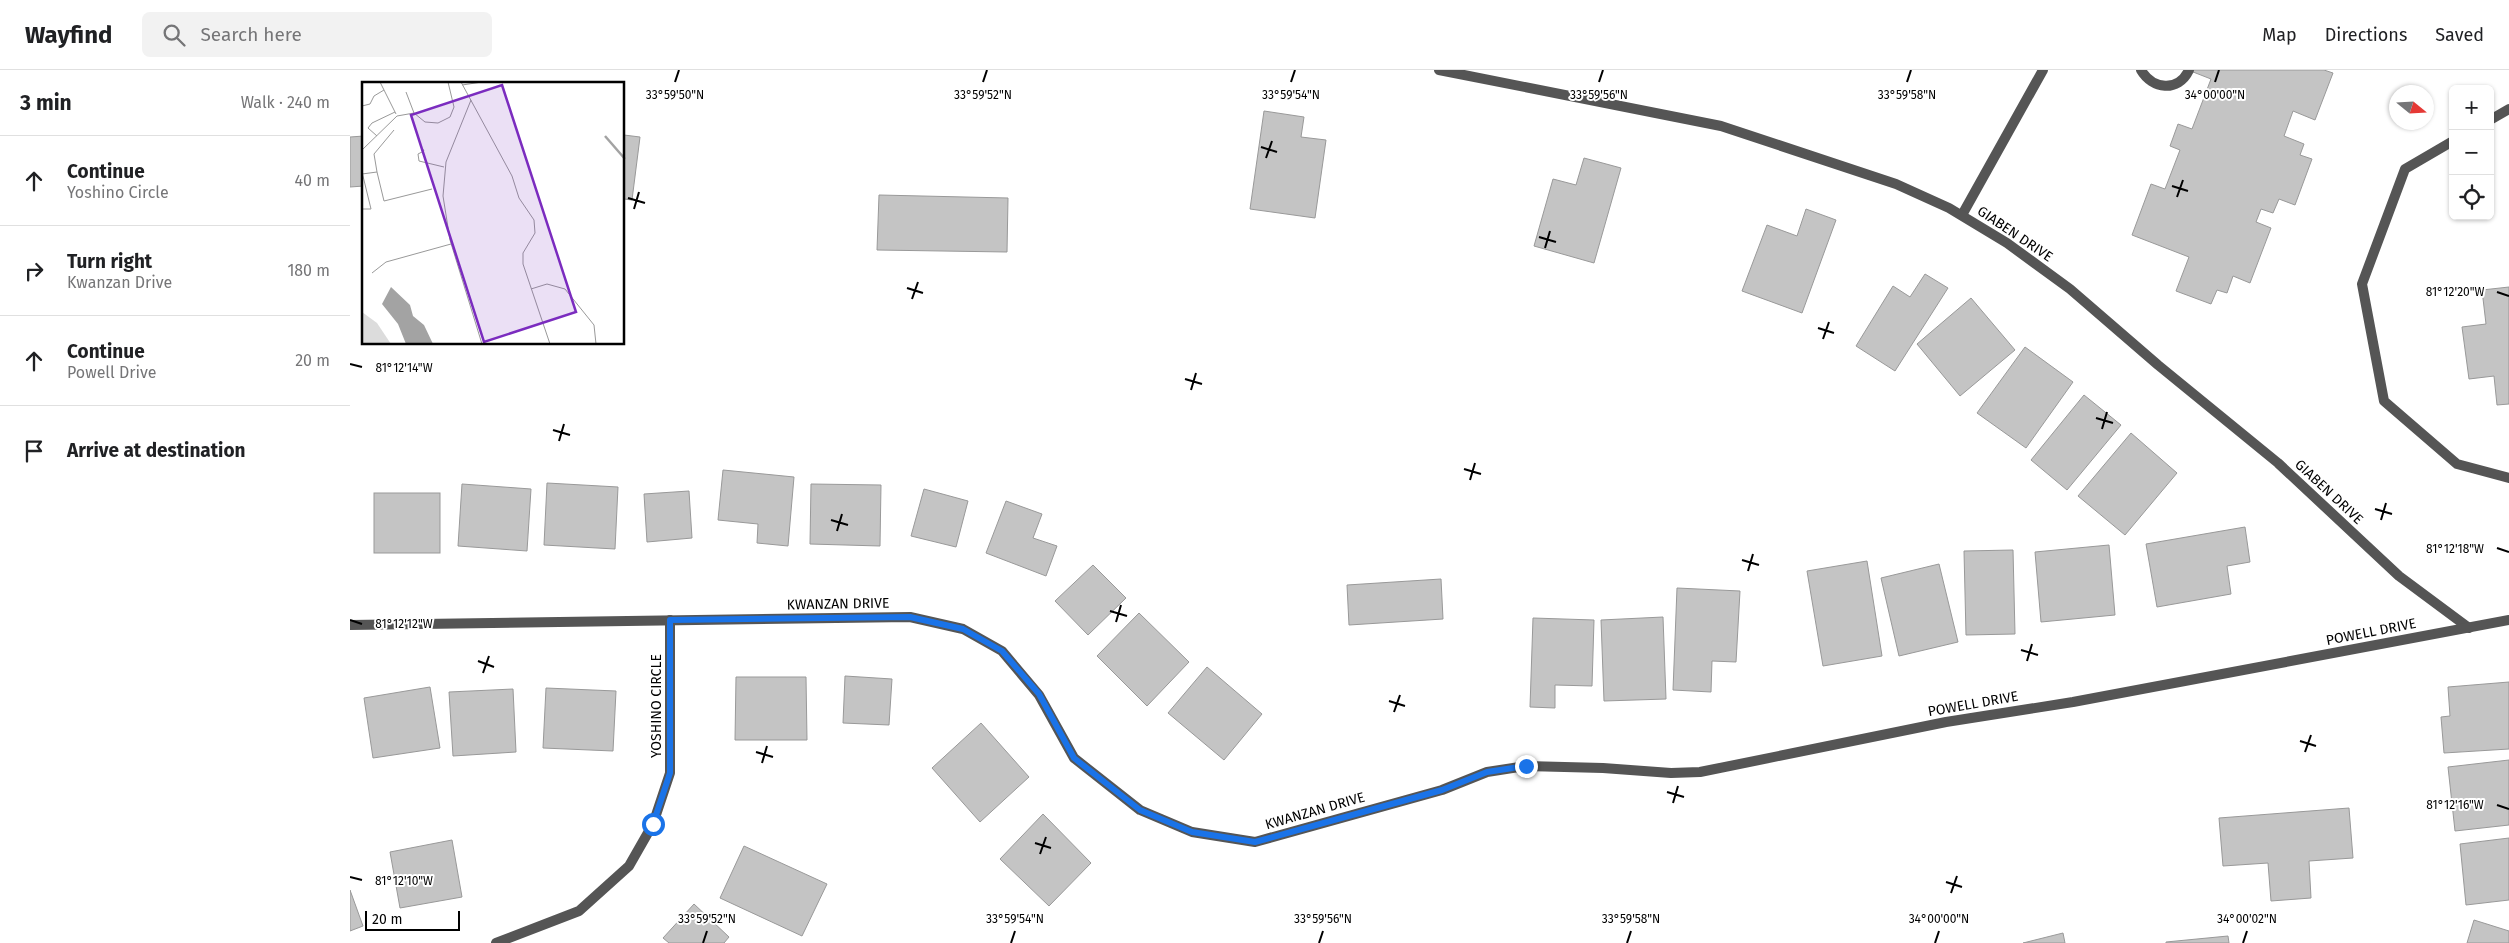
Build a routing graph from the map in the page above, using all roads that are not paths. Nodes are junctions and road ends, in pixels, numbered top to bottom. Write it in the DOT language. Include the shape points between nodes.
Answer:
graph roads {
  1 [pos="1439,70"];
  2 [pos="2043,70"];
  3 [pos="2141,70"];
  4 [pos="2189,70"];
  5 [pos="2509,109"];
  6 [pos="2494,118"];
  7 [pos="2449,144"];
  8 [pos="1962,215"];
  9 [pos="2509,478"];
  10 [pos="670,620"];
  11 [pos="2509,620"];
  12 [pos="350,625"];
  13 [pos="2469,628"];
  14 [pos="1442,790"];
  15 [pos="496,943"];
  1 -- 8 [label="street, GIABEN DRIVE" via="1721,126 1896,184"];
  2 -- 8 [label="street"];
  3 -- 4 [label="street" via="2145,78 2168,87 2180,82"];
  5 -- 6 [label="street"];
  7 -- 9 [label="street" via="2405,169 2362,284 2384,401 2457,464"];
  8 -- 13 [label="street, GIABEN DRIVE" via="2070,289 2278,463 2398,576"];
  10 -- 12 [label="street, KWANZAN DRIVE"];
  10 -- 14 [label="street, KWANZAN DRIVE" via="910,617 963,629 1002,651 1039,694 1074,758 1140,810 1192,832 1255,842"];
  10 -- 15 [label="street, YOSHINO CIRCLE" via="670,773 653,824 629,866 579,911"];
  11 -- 13 [label="street, POWELL DRIVE"];
  13 -- 14 [label="street, POWELL DRIVE" via="2073,702 1946,722 1700,772 1526,766 1487,772"];
}
